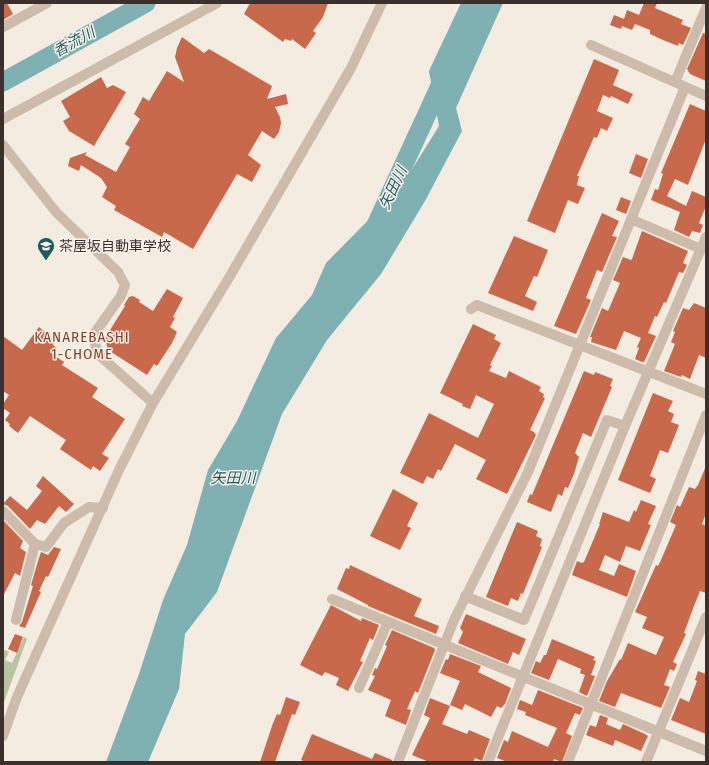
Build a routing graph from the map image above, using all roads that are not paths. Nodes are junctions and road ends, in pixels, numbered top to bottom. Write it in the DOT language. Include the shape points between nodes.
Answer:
graph roads {
  1 [pos="47,3"];
  2 [pos="217,3"];
  3 [pos="382,3"];
  4 [pos="706,8"];
  5 [pos="3,28"];
  6 [pos="591,45"];
  7 [pos="675,82"];
  8 [pos="686,87"];
  9 [pos="706,96"];
  10 [pos="3,119"];
  11 [pos="3,145"];
  12 [pos="633,220"];
  13 [pos="706,237"];
  14 [pos="701,249"];
  15 [pos="471,309"];
  16 [pos="580,345"];
  17 [pos="648,371"];
  18 [pos="706,394"];
  19 [pos="153,403"];
  20 [pos="706,415"];
  21 [pos="625,426"];
  22 [pos="103,508"];
  23 [pos="3,511"];
  24 [pos="35,544"];
  25 [pos="465,596"];
  26 [pos="332,599"];
  27 [pos="706,617"];
  28 [pos="16,620"];
  29 [pos="388,622"];
  30 [pos="444,645"];
  31 [pos="522,677"];
  32 [pos="359,688"];
  33 [pos="592,704"];
  34 [pos="659,730"];
  35 [pos="3,736"];
  36 [pos="706,751"];
  37 [pos="398,762"];
  38 [pos="488,762"];
  39 [pos="568,762"];
  40 [pos="646,762"];
  1 -- 5 [label="street"];
  2 -- 10 [label="street"];
  3 -- 19 [label="street" via="351,68"];
  4 -- 7 [label="street"];
  6 -- 7 [label="street"];
  7 -- 8 [label="street"];
  8 -- 9 [label="street"];
  8 -- 12 [label="street"];
  11 -- 19 [label="street" via="56,212 118,272 125,285 121,296 94,334 95,344 99,354"];
  12 -- 14 [label="street"];
  12 -- 16 [label="street"];
  13 -- 14 [label="street"];
  14 -- 17 [label="street"];
  15 -- 16 [label="street" via="477,305"];
  16 -- 17 [label="street"];
  16 -- 25 [label="street" via="528,472"];
  17 -- 18 [label="street"];
  17 -- 21 [label="street"];
  19 -- 22 [label="street"];
  20 -- 33 [label="street"];
  21 -- 25 [label="street" via="607,420 524,620"];
  21 -- 31 [label="street"];
  22 -- 24 [label="street" via="88,507 64,523 46,547"];
  22 -- 35 [label="street" via="17,697"];
  23 -- 24 [label="street"];
  24 -- 28 [label="street"];
  25 -- 30 [label="street"];
  26 -- 29 [label="street"];
  27 -- 34 [label="street"];
  29 -- 30 [label="street"];
  29 -- 32 [label="street"];
  30 -- 31 [label="street"];
  30 -- 37 [label="street"];
  31 -- 33 [label="street"];
  31 -- 38 [label="street"];
  33 -- 34 [label="street"];
  33 -- 39 [label="street"];
  34 -- 36 [label="street"];
  34 -- 40 [label="street"];
}
